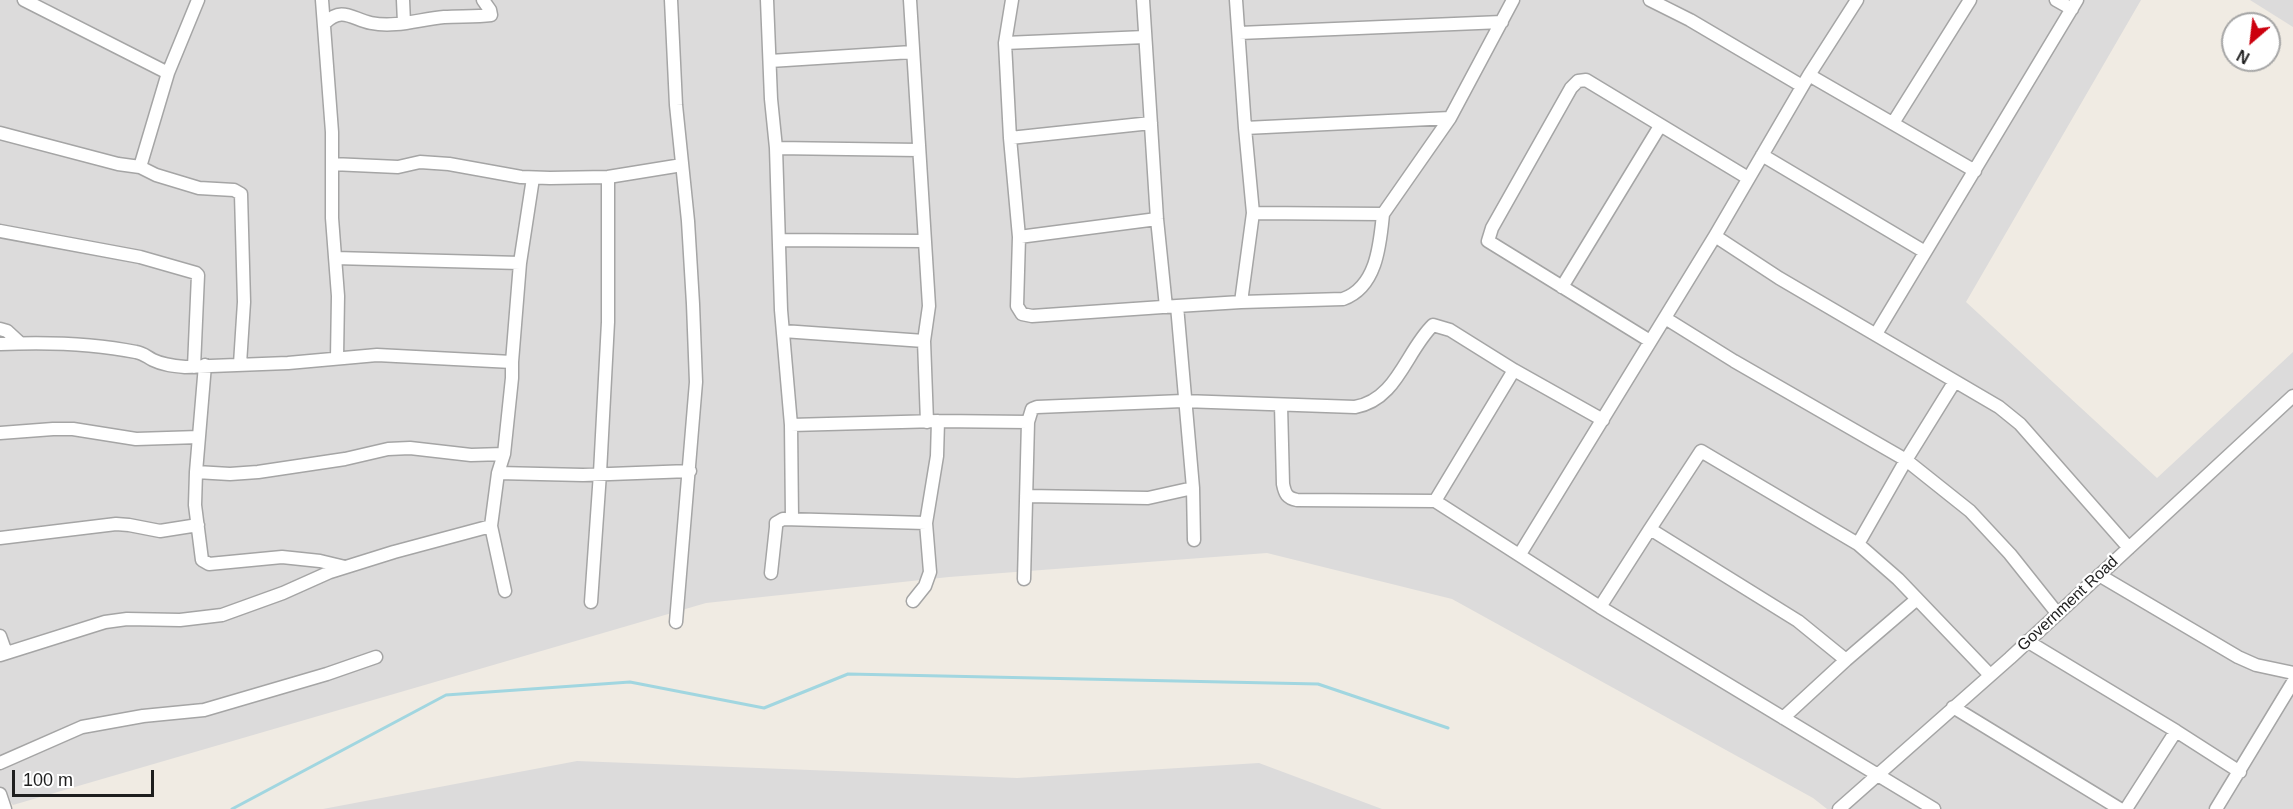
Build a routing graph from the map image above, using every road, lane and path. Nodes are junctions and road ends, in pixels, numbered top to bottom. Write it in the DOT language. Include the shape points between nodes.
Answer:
graph roads {
  1 [pos="24,0"];
  2 [pos="198,0"];
  3 [pos="322,0"];
  4 [pos="403,0"];
  5 [pos="483,0"];
  6 [pos="671,0"];
  7 [pos="767,0"];
  8 [pos="910,0"];
  9 [pos="1012,0"];
  10 [pos="1143,0"];
  11 [pos="1236,0"];
  12 [pos="1513,0"];
  13 [pos="1650,0"];
  14 [pos="1857,0"];
  15 [pos="1970,0"];
  16 [pos="2056,0"];
  17 [pos="2075,5"];
  18 [pos="1502,22"];
  19 [pos="325,23"];
  20 [pos="404,23"];
  21 [pos="1239,33"];
  22 [pos="1145,37"];
  23 [pos="1005,43"];
  24 [pos="912,52"];
  25 [pos="770,61"];
  26 [pos="168,73"];
  27 [pos="1805,80"];
  28 [pos="1450,118"];
  29 [pos="1151,123"];
  30 [pos="1893,123"];
  31 [pos="1660,126"];
  32 [pos="1245,128"];
  33 [pos="0,133"];
  34 [pos="1010,138"];
  35 [pos="776,148"];
  36 [pos="919,150"];
  37 [pos="1762,155"];
  38 [pos="332,164"];
  39 [pos="682,165"];
  40 [pos="140,167"];
  41 [pos="1975,171"];
  42 [pos="608,177"];
  43 [pos="533,178"];
  44 [pos="1748,178"];
  45 [pos="1253,213"];
  46 [pos="1383,214"];
  47 [pos="1157,219"];
  48 [pos="0,231"];
  49 [pos="1715,236"];
  50 [pos="1018,237"];
  51 [pos="780,240"];
  52 [pos="925,241"];
  53 [pos="1925,252"];
  54 [pos="335,258"];
  55 [pos="520,263"];
  56 [pos="1562,287"];
  57 [pos="1241,302"];
  58 [pos="1171,307"];
  59 [pos="1665,318"];
  60 [pos="0,329"];
  61 [pos="783,331"];
  62 [pos="1876,334"];
  63 [pos="924,341"];
  64 [pos="1650,341"];
  65 [pos="20,343"];
  66 [pos="0,344"];
  67 [pos="337,357"];
  68 [pos="512,362"];
  69 [pos="240,364"];
  70 [pos="199,366"];
  71 [pos="1514,370"];
  72 [pos="1955,381"];
  73 [pos="2293,396"];
  74 [pos="1183,401"];
  75 [pos="1281,405"];
  76 [pos="1602,420"];
  77 [pos="933,422"];
  78 [pos="1028,422"];
  79 [pos="791,425"];
  80 [pos="0,433"];
  81 [pos="199,437"];
  82 [pos="504,454"];
  83 [pos="1906,460"];
  84 [pos="690,471"];
  85 [pos="196,472"];
  86 [pos="498,473"];
  87 [pos="600,473"];
  88 [pos="1192,488"];
  89 [pos="1026,496"];
  90 [pos="1435,501"];
  91 [pos="792,518"];
  92 [pos="926,523"];
  93 [pos="198,525"];
  94 [pos="491,526"];
  95 [pos="1650,529"];
  96 [pos="0,538"];
  97 [pos="1194,540"];
  98 [pos="1858,544"];
  99 [pos="2129,548"];
  100 [pos="1520,554"];
  101 [pos="346,567"];
  102 [pos="771,573"];
  103 [pos="2099,575"];
  104 [pos="1024,579"];
  105 [pos="505,591"];
  106 [pos="1917,599"];
  107 [pos="913,601"];
  108 [pos="591,602"];
  109 [pos="1600,608"];
  110 [pos="2057,613"];
  111 [pos="676,622"];
  112 [pos="0,636"];
  113 [pos="2027,641"];
  114 [pos="3,654"];
  115 [pos="376,657"];
  116 [pos="1846,660"];
  117 [pos="2293,673"];
  118 [pos="1990,675"];
  119 [pos="2293,682"];
  120 [pos="1953,707"];
  121 [pos="1783,718"];
  122 [pos="2176,731"];
  123 [pos="0,763"];
  124 [pos="2240,772"];
  125 [pos="1878,775"];
  126 [pos="0,794"];
  127 [pos="5,809"];
  128 [pos="1839,809"];
  129 [pos="1935,809"];
  130 [pos="2120,809"];
  131 [pos="2126,809"];
  132 [pos="2216,809"];
  1 -- 26 [label="street"];
  2 -- 26 [label="street"];
  3 -- 19 [label="street"];
  4 -- 20 [label="street"];
  5 -- 20 [label="street" via="490,15"];
  6 -- 39 [label="street"];
  7 -- 25 [label="street"];
  8 -- 24 [label="street"];
  9 -- 23 [label="street"];
  10 -- 22 [label="street"];
  11 -- 21 [label="street"];
  12 -- 18 [label="street"];
  13 -- 27 [label="street"];
  14 -- 27 [label="street"];
  15 -- 30 [label="street"];
  16 -- 17 [label="street"];
  17 -- 41 [label="street"];
  18 -- 21 [label="street"];
  18 -- 28 [label="street"];
  19 -- 20 [label="street" via="339,14 374,24"];
  19 -- 38 [label="street"];
  21 -- 32 [label="street"];
  22 -- 23 [label="street"];
  22 -- 29 [label="street"];
  23 -- 34 [label="street"];
  24 -- 25 [label="street"];
  24 -- 36 [label="street"];
  25 -- 35 [label="street"];
  26 -- 40 [label="street"];
  27 -- 30 [label="street"];
  27 -- 37 [label="street"];
  28 -- 32 [label="street"];
  28 -- 46 [label="street"];
  29 -- 34 [label="street"];
  29 -- 47 [label="street"];
  30 -- 41 [label="street"];
  31 -- 44 [label="street"];
  31 -- 56 [label="street"];
  31 -- 56 [label="street" via="1586,80 1571,88 1488,241"];
  32 -- 45 [label="street"];
  33 -- 40 [label="street"];
  34 -- 50 [label="street"];
  35 -- 36 [label="street"];
  35 -- 51 [label="street"];
  36 -- 52 [label="street"];
  37 -- 44 [label="street"];
  37 -- 53 [label="street"];
  38 -- 43 [label="street" via="449,164"];
  38 -- 54 [label="street"];
  39 -- 42 [label="street"];
  39 -- 84 [label="street" via="696,382"];
  40 -- 69 [label="street" via="199,188 241,194 244,302"];
  41 -- 53 [label="street"];
  42 -- 43 [label="street"];
  42 -- 87 [label="street" via="608,322"];
  43 -- 55 [label="street"];
  44 -- 49 [label="street"];
  45 -- 46 [label="street"];
  45 -- 57 [label="street"];
  46 -- 57 [label="street" via="1375,264 1353,296"];
  47 -- 50 [label="street"];
  47 -- 58 [label="street"];
  48 -- 70 [label="street" via="140,257 196,273"];
  49 -- 59 [label="street"];
  49 -- 62 [label="street"];
  50 -- 58 [label="street" via="1017,306 1022,314"];
  51 -- 52 [label="street"];
  51 -- 61 [label="street"];
  52 -- 63 [label="street" via="929,306"];
  53 -- 62 [label="street"];
  54 -- 55 [label="street"];
  54 -- 67 [label="street"];
  55 -- 68 [label="street"];
  56 -- 64 [label="street"];
  57 -- 58 [label="street"];
  58 -- 74 [label="street"];
  59 -- 64 [label="street"];
  59 -- 83 [label="street"];
  60 -- 65 [label="street"];
  61 -- 63 [label="street"];
  61 -- 79 [label="street"];
  62 -- 72 [label="street"];
  63 -- 77 [label="street"];
  64 -- 76 [label="street"];
  65 -- 66 [label="street"];
  65 -- 70 [label="street" via="123,349 170,365"];
  67 -- 68 [label="street"];
  67 -- 69 [label="street"];
  68 -- 82 [label="street"];
  69 -- 70 [label="street"];
  70 -- 81 [label="street"];
  71 -- 75 [label="street" via="1450,330 1433,325 1387,390 1373,402 1355,407"];
  71 -- 76 [label="street"];
  71 -- 90 [label="street"];
  72 -- 83 [label="street"];
  72 -- 99 [label="street" via="2020,424"];
  73 -- 99 [label="street, Government Road"];
  74 -- 75 [label="street"];
  74 -- 78 [label="street" via="1037,407 1032,409"];
  74 -- 88 [label="street"];
  75 -- 90 [label="street" via="1283,484 1289,498"];
  76 -- 100 [label="street"];
  77 -- 78 [label="street"];
  77 -- 79 [label="street"];
  77 -- 92 [label="street" via="936,456"];
  78 -- 89 [label="street"];
  79 -- 91 [label="street"];
  80 -- 81 [label="street" via="73,429 136,439"];
  81 -- 85 [label="street"];
  82 -- 85 [label="street" via="388,449 258,472"];
  82 -- 86 [label="street"];
  83 -- 98 [label="street"];
  83 -- 110 [label="street" via="1970,511"];
  84 -- 87 [label="street"];
  84 -- 111 [label="street"];
  85 -- 93 [label="street"];
  86 -- 87 [label="street"];
  86 -- 94 [label="street"];
  87 -- 108 [label="street"];
  88 -- 89 [label="street" via="1148,498"];
  88 -- 97 [label="street"];
  89 -- 104 [label="street"];
  90 -- 100 [label="street"];
  91 -- 92 [label="street"];
  91 -- 102 [label="street" via="776,523"];
  92 -- 107 [label="street" via="930,572"];
  93 -- 96 [label="street" via="160,531 116,524"];
  93 -- 101 [label="street" via="202,560 206,563 282,557"];
  94 -- 101 [label="street"];
  94 -- 105 [label="street"];
  95 -- 98 [label="street" via="1701,451"];
  95 -- 109 [label="street"];
  95 -- 116 [label="street" via="1798,621"];
  98 -- 106 [label="street"];
  99 -- 103 [label="street, Government Road"];
  100 -- 109 [label="street"];
  101 -- 114 [label="street" via="222,615 105,622"];
  103 -- 110 [label="street, Government Road"];
  103 -- 117 [label="street" via="2238,657"];
  106 -- 116 [label="street"];
  106 -- 118 [label="street"];
  109 -- 121 [label="street"];
  110 -- 113 [label="street, Government Road"];
  112 -- 114 [label="street"];
  113 -- 118 [label="street, Government Road"];
  113 -- 122 [label="street"];
  115 -- 123 [label="street" via="204,710 82,728"];
  116 -- 121 [label="street"];
  118 -- 120 [label="street, Government Road"];
  119 -- 124 [label="street"];
  120 -- 125 [label="street, Government Road"];
  120 -- 130 [label="street"];
  121 -- 125 [label="street"];
  122 -- 124 [label="street"];
  122 -- 131 [label="street"];
  124 -- 132 [label="street"];
  125 -- 128 [label="street, Government Road"];
  125 -- 129 [label="street"];
  126 -- 127 [label="street"];
}
